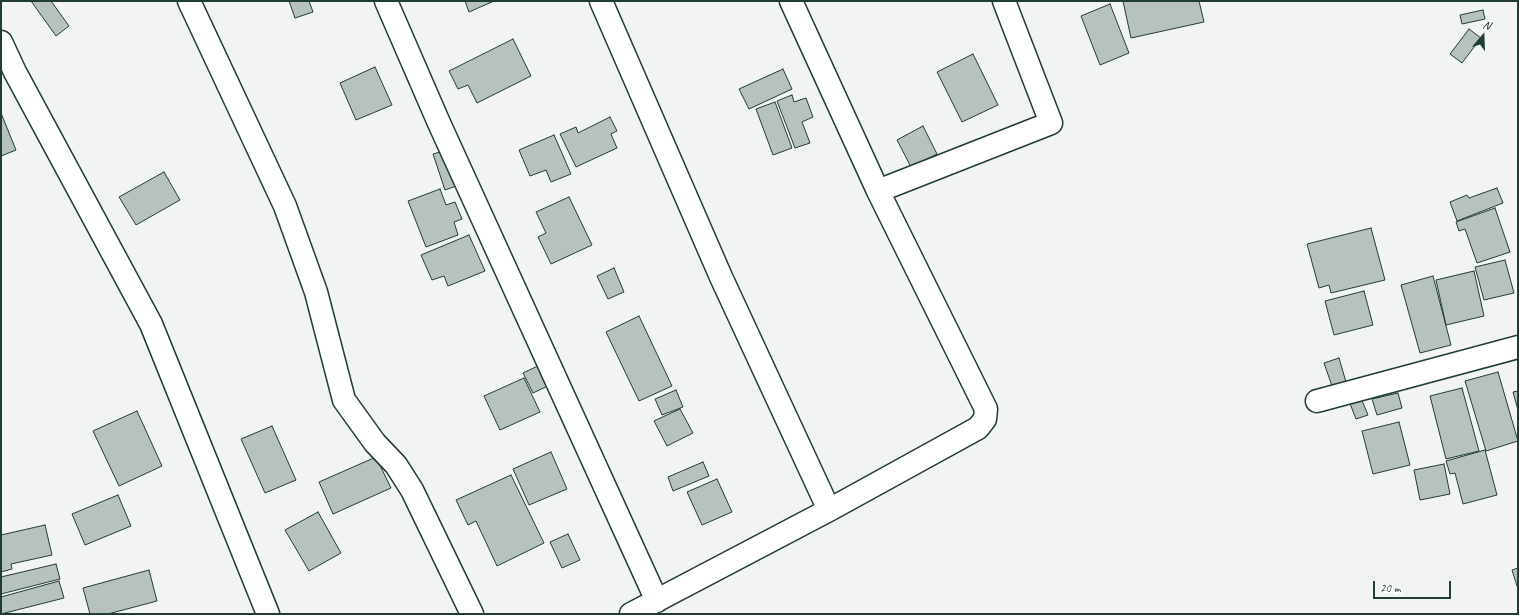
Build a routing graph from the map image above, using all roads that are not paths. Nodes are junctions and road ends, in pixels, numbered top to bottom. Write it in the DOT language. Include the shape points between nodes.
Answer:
graph roads {
  1 [pos="189,1"];
  2 [pos="386,1"];
  3 [pos="601,1"];
  4 [pos="791,1"];
  5 [pos="1004,1"];
  6 [pos="1,42"];
  7 [pos="8,72"];
  8 [pos="878,190"];
  9 [pos="1518,347"];
  10 [pos="1317,401"];
  11 [pos="829,510"];
  12 [pos="657,601"];
  13 [pos="268,614"];
  14 [pos="472,614"];
  15 [pos="631,614"];
  1 -- 14 [label="street" via="286,206 316,292 344,400 375,442 396,464 412,490"];
  2 -- 12 [label="street"];
  3 -- 11 [label="street" via="721,277"];
  4 -- 8 [label="street"];
  5 -- 8 [label="street" via="1051,123"];
  6 -- 7 [label="street"];
  7 -- 13 [label="street" via="132,285 151,324"];
  8 -- 11 [label="street" via="986,409 985,419 978,428"];
  9 -- 10 [label="street"];
  11 -- 12 [label="street"];
  12 -- 15 [label="street"];
}
